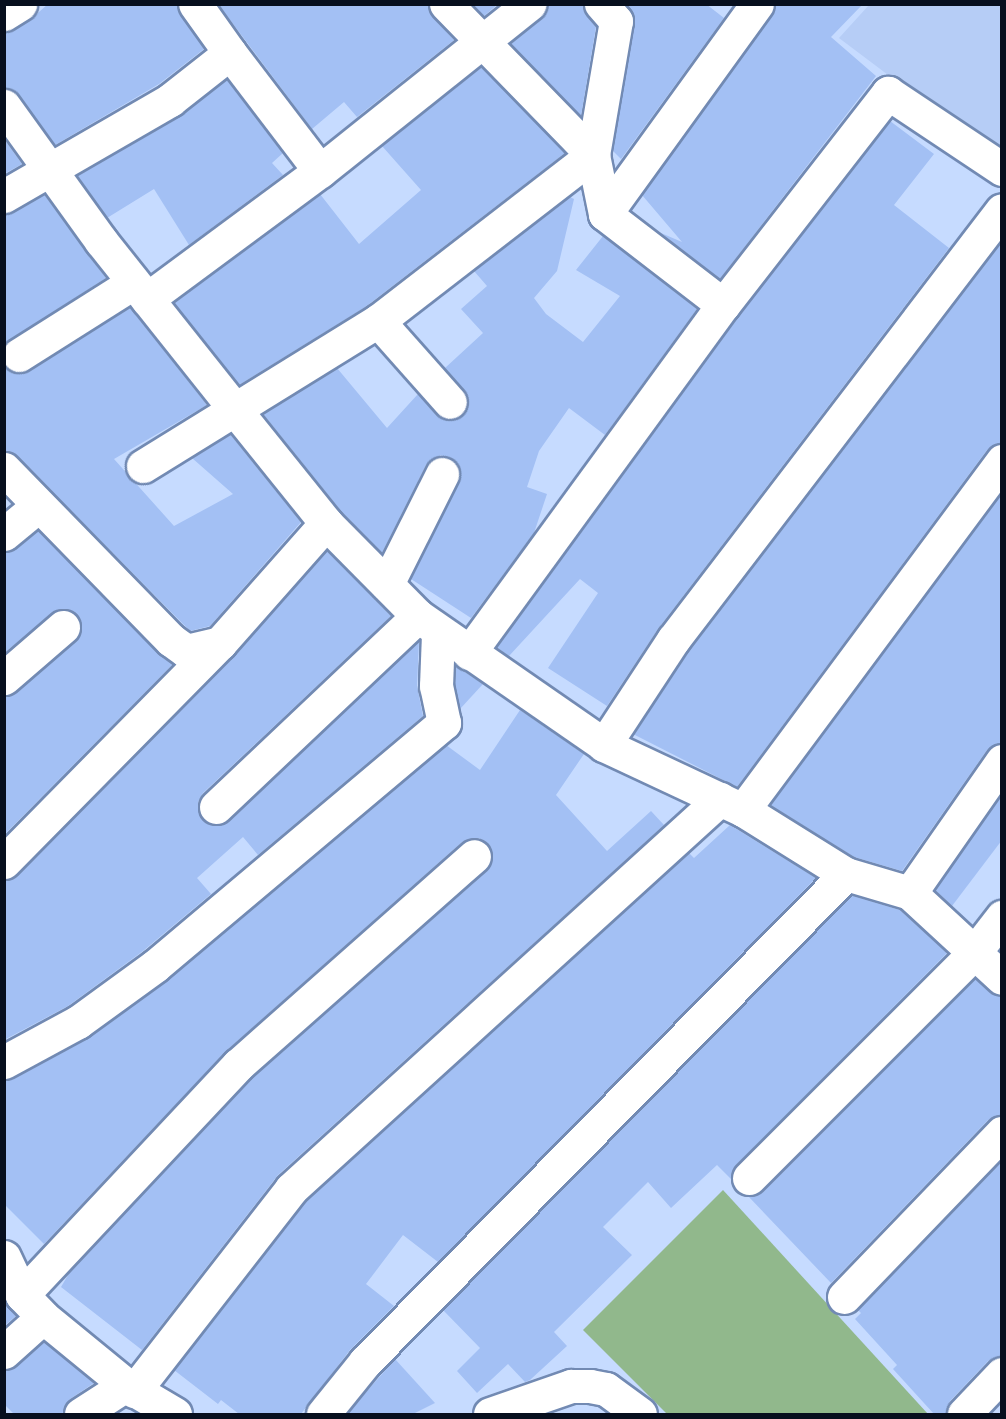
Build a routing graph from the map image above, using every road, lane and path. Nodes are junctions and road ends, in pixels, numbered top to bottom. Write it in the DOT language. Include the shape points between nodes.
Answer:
graph roads {
  1 [pos="21,4"];
  2 [pos="195,4"];
  3 [pos="446,4"];
  4 [pos="528,4"];
  5 [pos="601,4"];
  6 [pos="757,4"];
  7 [pos="4,14"];
  8 [pos="483,40"];
  9 [pos="230,53"];
  10 [pos="4,106"];
  11 [pos="593,155"];
  12 [pos="48,168"];
  13 [pos="1002,169"];
  14 [pos="320,171"];
  15 [pos="4,196"];
  16 [pos="1002,210"];
  17 [pos="605,213"];
  18 [pos="140,291"];
  19 [pos="723,305"];
  20 [pos="378,321"];
  21 [pos="19,355"];
  22 [pos="450,402"];
  23 [pos="236,411"];
  24 [pos="1002,461"];
  25 [pos="142,466"];
  26 [pos="4,469"];
  27 [pos="442,474"];
  28 [pos="38,506"];
  29 [pos="326,523"];
  30 [pos="4,534"];
  31 [pos="387,584"];
  32 [pos="428,625"];
  33 [pos="63,627"];
  34 [pos="220,643"];
  35 [pos="468,653"];
  36 [pos="4,678"];
  37 [pos="604,745"];
  38 [pos="1002,761"];
  39 [pos="732,804"];
  40 [pos="216,807"];
  41 [pos="474,856"];
  42 [pos="4,862"];
  43 [pos="846,874"];
  44 [pos="910,893"];
  45 [pos="1002,917"];
  46 [pos="974,953"];
  47 [pos="1002,978"];
  48 [pos="4,1062"];
  49 [pos="1002,1133"];
  50 [pos="749,1178"];
  51 [pos="4,1257"];
  52 [pos="844,1297"];
  53 [pos="32,1306"];
  54 [pos="4,1352"];
  55 [pos="1002,1374"];
  56 [pos="130,1388"];
  57 [pos="81,1414"];
  58 [pos="175,1414"];
  59 [pos="323,1414"];
  60 [pos="490,1414"];
  61 [pos="640,1414"];
  62 [pos="964,1414"];
  1 -- 7 [label="street"];
  2 -- 9 [label="street"];
  3 -- 8 [label="street"];
  4 -- 8 [label="street"];
  5 -- 11 [label="street" via="616,21"];
  6 -- 17 [label="street"];
  8 -- 11 [label="street"];
  8 -- 14 [label="street"];
  9 -- 12 [label="street" via="170,100"];
  9 -- 14 [label="street"];
  10 -- 12 [label="street"];
  11 -- 17 [label="street"];
  11 -- 20 [label="street"];
  12 -- 15 [label="street"];
  12 -- 18 [label="street"];
  13 -- 19 [label="street" via="888,93"];
  14 -- 18 [label="street"];
  16 -- 37 [label="street" via="673,640"];
  17 -- 19 [label="street"];
  18 -- 21 [label="street"];
  18 -- 23 [label="street"];
  19 -- 35 [label="street"];
  20 -- 22 [label="street"];
  20 -- 23 [label="street"];
  23 -- 25 [label="street"];
  23 -- 29 [label="street"];
  24 -- 39 [label="street"];
  26 -- 28 [label="street"];
  27 -- 31 [label="street"];
  28 -- 30 [label="street"];
  28 -- 34 [label="street" via="118,582 171,640 186,651"];
  29 -- 31 [label="street"];
  29 -- 34 [label="street"];
  31 -- 32 [label="street"];
  32 -- 35 [label="street"];
  32 -- 40 [label="street"];
  32 -- 48 [label="street" via="444,723 155,966 78,1022"];
  33 -- 36 [label="street"];
  34 -- 42 [label="street"];
  35 -- 37 [label="street"];
  37 -- 39 [label="street"];
  38 -- 44 [label="street"];
  39 -- 43 [label="street"];
  39 -- 56 [label="street" via="291,1189"];
  41 -- 53 [label="street" via="238,1065"];
  43 -- 44 [label="street"];
  43 -- 59 [label="street" via="365,1362"];
  44 -- 46 [label="street"];
  45 -- 46 [label="street"];
  46 -- 47 [label="street"];
  46 -- 50 [label="street"];
  49 -- 52 [label="street"];
  51 -- 53 [label="street"];
  53 -- 54 [label="street"];
  53 -- 56 [label="street"];
  55 -- 62 [label="street"];
  56 -- 57 [label="street"];
  56 -- 58 [label="street"];
  60 -- 61 [label="street" via="571,1386 606,1389"];
}
